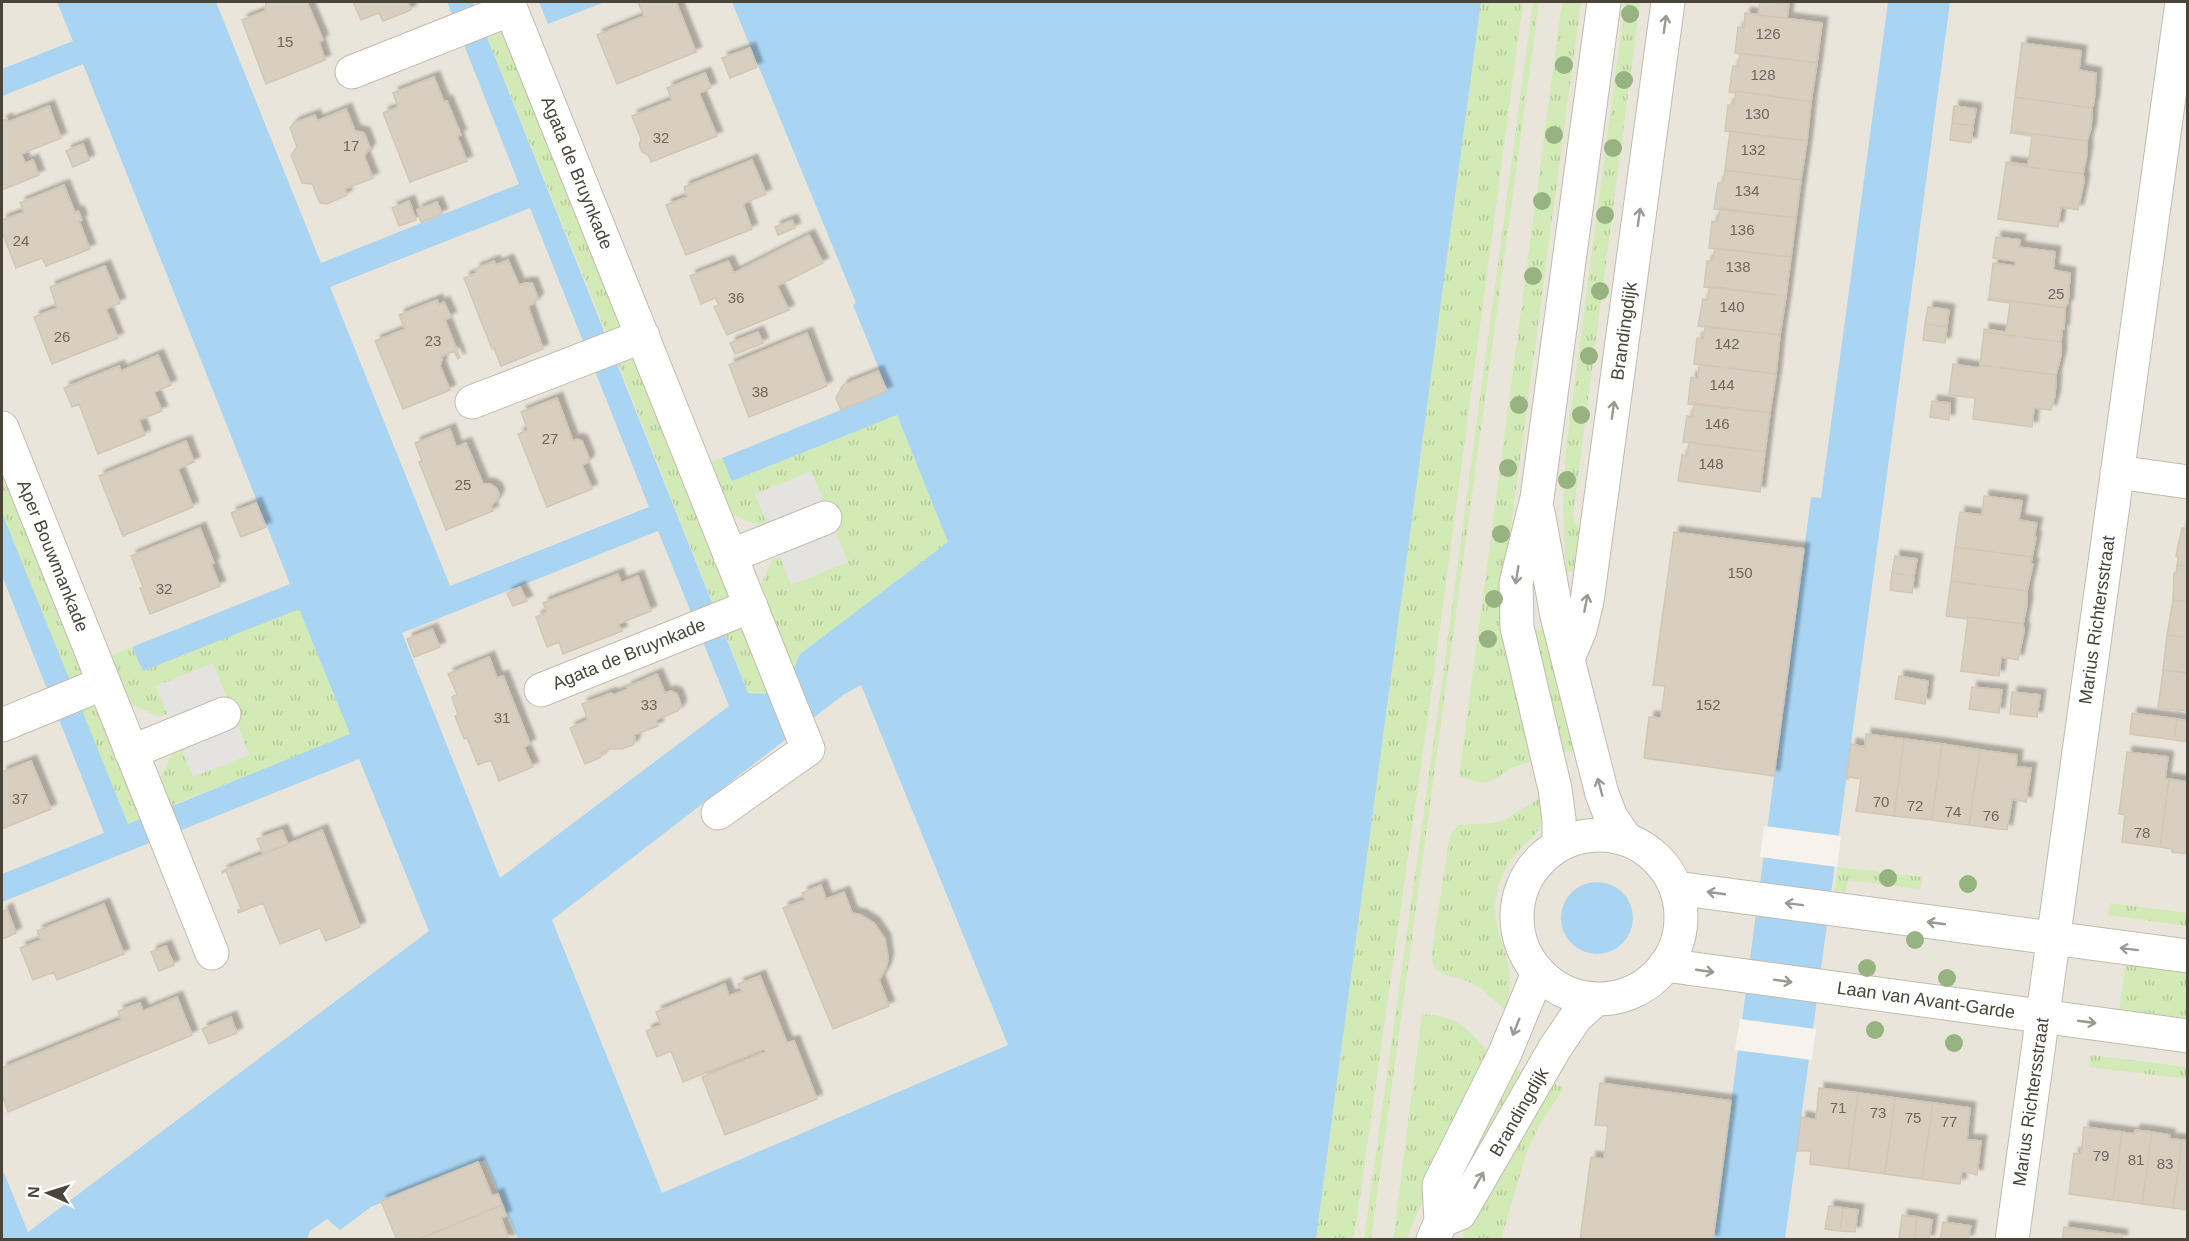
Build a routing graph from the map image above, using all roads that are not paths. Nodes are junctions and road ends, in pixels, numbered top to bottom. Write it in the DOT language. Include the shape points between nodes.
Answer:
graph roads {
  1 [pos="1604,2"];
  2 [pos="1668,2"];
  3 [pos="2182,2"];
  4 [pos="504,9"];
  5 [pos="2183,35"];
  6 [pos="352,72"];
  7 [pos="635,339"];
  8 [pos="472,402"];
  9 [pos="2,428"];
  10 [pos="2117,472"];
  11 [pos="2187,482"];
  12 [pos="1537,498"];
  13 [pos="825,518"];
  14 [pos="730,556"];
  15 [pos="741,610"];
  16 [pos="1568,658"];
  17 [pos="96,687"];
  18 [pos="541,690"];
  19 [pos="224,714"];
  20 [pos="2,725"];
  21 [pos="131,752"];
  22 [pos="718,813"];
  23 [pos="1626,839"];
  24 [pos="1559,844"];
  25 [pos="1676,888"];
  26 [pos="2052,939"];
  27 [pos="212,953"];
  28 [pos="2187,956"];
  29 [pos="1665,965"];
  30 [pos="1538,973"];
  31 [pos="1596,999"];
  32 [pos="2043,1016"];
  33 [pos="2187,1036"];
  34 [pos="1437,1230"];
  35 [pos="2012,1239"];
  1 -- 12 [label="street"];
  16 -- 2 [label="street, Brandingdijk, one-way" via="1587,601"];
  3 -- 5 [label="street, Marius Richtersstraat"];
  4 -- 6 [label="street, Agata de Bruynkade"];
  4 -- 7 [label="street, Agata de Bruynkade"];
  5 -- 10 [label="street, Marius Richtersstraat"];
  7 -- 8 [label="street"];
  7 -- 14 [label="street, Agata de Bruynkade"];
  9 -- 17 [label="street, Aper Bouwmankade"];
  10 -- 11 [label="street"];
  10 -- 26 [label="street, Marius Richtersstraat"];
  12 -- 16 [label="street"];
  12 -- 24 [label="street, one-way" via="1518,569 1515,615 1555,789"];
  13 -- 14 [label="street"];
  14 -- 15 [label="street, Agata de Bruynkade"];
  15 -- 18 [label="street, Agata de Bruynkade"];
  15 -- 22 [label="street, Agata de Bruynkade" via="776,670 808,749"];
  23 -- 16 [label="street, one-way" via="1602,794"];
  17 -- 20 [label="street"];
  17 -- 21 [label="street, Aper Bouwmankade"];
  19 -- 21 [label="street"];
  21 -- 27 [label="street, Aper Bouwmankade"];
  23 -- 24 [label="street" via="1592,834"];
  23 -- 25 [label="street" via="1656,858"];
  24 -- 30 [label="street" via="1534,866 1518,904 1521,945"];
  26 -- 25 [label="street, one-way"];
  25 -- 29 [label="street" via="1680,928"];
  28 -- 26 [label="street, one-way"];
  26 -- 32 [label="street, Marius Richtersstraat"];
  29 -- 31 [label="street" via="1652,980 1635,990"];
  29 -- 32 [label="street, Laan van Avant-Garde, one-way"];
  30 -- 31 [label="street" via="1565,992"];
  30 -- 34 [label="street, Brandingdijk, one-way" via="1505,1053 1439,1185"];
  34 -- 31 [label="street, Brandingdijk, one-way" via="1460,1213 1555,1048 1576,1017"];
  32 -- 33 [label="street, Laan van Avant-Garde, one-way"];
  32 -- 35 [label="street, Marius Richtersstraat"];
}
